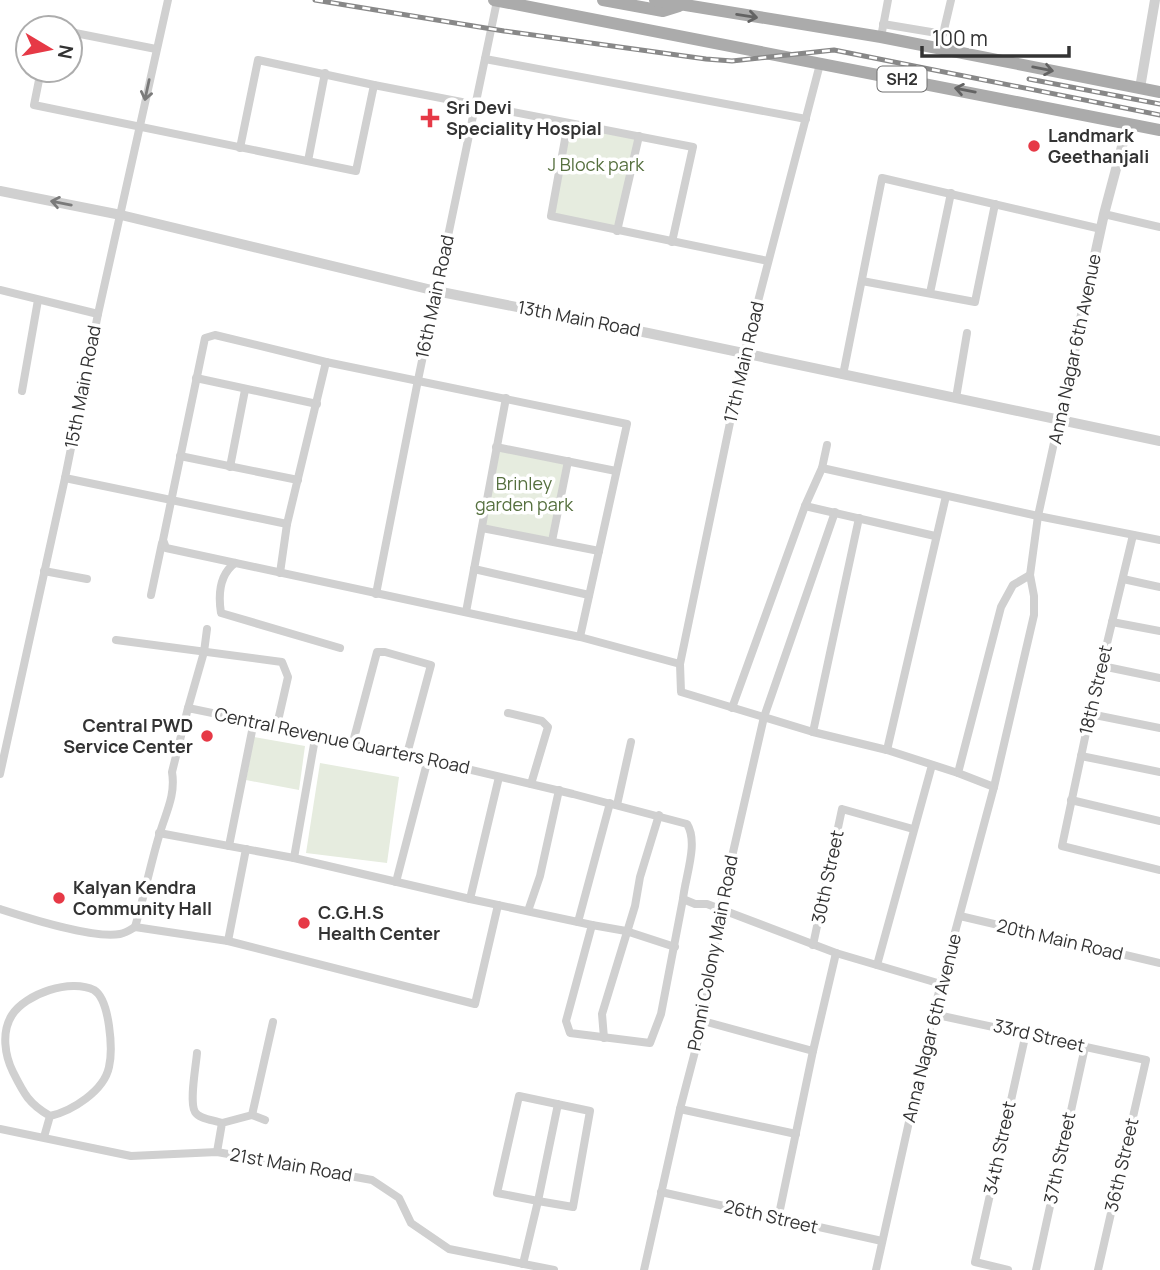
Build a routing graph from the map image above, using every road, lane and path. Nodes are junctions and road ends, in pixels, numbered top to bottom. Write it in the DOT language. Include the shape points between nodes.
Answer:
graph roads {
  1 [pos="168,0"];
  2 [pos="495,0"];
  3 [pos="528,0"];
  4 [pos="603,0"];
  5 [pos="655,0"];
  6 [pos="888,0"];
  7 [pos="951,0"];
  8 [pos="1155,0"];
  9 [pos="696,4"];
  10 [pos="679,5"];
  11 [pos="882,31"];
  12 [pos="84,35"];
  13 [pos="677,36"];
  14 [pos="156,49"];
  15 [pos="485,59"];
  16 [pos="820,64"];
  17 [pos="325,74"];
  18 [pos="38,84"];
  19 [pos="374,85"];
  20 [pos="1140,88"];
  21 [pos="1160,92"];
  22 [pos="475,105"];
  23 [pos="806,119"];
  24 [pos="569,123"];
  25 [pos="1128,124"];
  26 [pos="139,127"];
  27 [pos="1160,130"];
  28 [pos="639,136"];
  29 [pos="240,148"];
  30 [pos="308,161"];
  31 [pos="0,191"];
  32 [pos="951,193"];
  33 [pos="995,204"];
  34 [pos="1104,214"];
  35 [pos="121,215"];
  36 [pos="1160,227"];
  37 [pos="1101,229"];
  38 [pos="617,231"];
  39 [pos="672,242"];
  40 [pos="768,261"];
  41 [pos="862,281"];
  42 [pos="0,290"];
  43 [pos="436,291"];
  44 [pos="930,293"];
  45 [pos="38,300"];
  46 [pos="97,314"];
  47 [pos="967,333"];
  48 [pos="744,355"];
  49 [pos="326,362"];
  50 [pos="843,375"];
  51 [pos="196,378"];
  52 [pos="418,380"];
  53 [pos="245,390"];
  54 [pos="22,391"];
  55 [pos="506,398"];
  56 [pos="956,398"];
  57 [pos="317,404"];
  58 [pos="1059,420"];
  59 [pos="1160,441"];
  60 [pos="827,445"];
  61 [pos="496,447"];
  62 [pos="180,456"];
  63 [pos="568,461"];
  64 [pos="230,467"];
  65 [pos="822,468"];
  66 [pos="616,471"];
  67 [pos="65,478"];
  68 [pos="298,480"];
  69 [pos="946,496"];
  70 [pos="171,500"];
  71 [pos="806,506"];
  72 [pos="835,512"];
  73 [pos="1038,516"];
  74 [pos="859,518"];
  75 [pos="287,524"];
  76 [pos="482,528"];
  77 [pos="1133,535"];
  78 [pos="935,536"];
  79 [pos="1160,540"];
  80 [pos="552,541"];
  81 [pos="162,543"];
  82 [pos="599,551"];
  83 [pos="235,563"];
  84 [pos="474,569"];
  85 [pos="44,571"];
  86 [pos="280,573"];
  87 [pos="1030,575"];
  88 [pos="87,579"];
  89 [pos="1123,579"];
  90 [pos="1160,587"];
  91 [pos="376,594"];
  92 [pos="589,594"];
  93 [pos="151,595"];
  94 [pos="466,612"];
  95 [pos="1112,622"];
  96 [pos="207,629"];
  97 [pos="1160,631"];
  98 [pos="580,637"];
  99 [pos="117,640"];
  100 [pos="340,648"];
  101 [pos="204,652"];
  102 [pos="680,664"];
  103 [pos="1102,666"];
  104 [pos="1160,678"];
  105 [pos="188,708"];
  106 [pos="732,708"];
  107 [pos="508,713"];
  108 [pos="1090,714"];
  109 [pos="764,718"];
  110 [pos="254,720"];
  111 [pos="277,725"];
  112 [pos="1160,729"];
  113 [pos="813,732"];
  114 [pos="316,733"];
  115 [pos="353,742"];
  116 [pos="631,742"];
  117 [pos="887,750"];
  118 [pos="407,754"];
  119 [pos="1080,757"];
  120 [pos="428,759"];
  121 [pos="932,765"];
  122 [pos="1160,772"];
  123 [pos="958,773"];
  124 [pos="0,774"];
  125 [pos="499,777"];
  126 [pos="531,784"];
  127 [pos="994,787"];
  128 [pos="555,790"];
  129 [pos="1070,800"];
  130 [pos="613,804"];
  131 [pos="659,815"];
  132 [pos="1160,821"];
  133 [pos="913,829"];
  134 [pos="159,834"];
  135 [pos="229,846"];
  136 [pos="246,849"];
  137 [pos="294,858"];
  138 [pos="1160,870"];
  139 [pos="396,882"];
  140 [pos="470,899"];
  141 [pos="683,899"];
  142 [pos="498,905"];
  143 [pos="0,909"];
  144 [pos="720,909"];
  145 [pos="528,911"];
  146 [pos="960,916"];
  147 [pos="578,922"];
  148 [pos="592,925"];
  149 [pos="135,927"];
  150 [pos="626,931"];
  151 [pos="228,941"];
  152 [pos="813,944"];
  153 [pos="675,947"];
  154 [pos="836,953"];
  155 [pos="1160,963"];
  156 [pos="877,965"];
  157 [pos="941,984"];
  158 [pos="933,1014"];
  159 [pos="703,1021"];
  160 [pos="273,1022"];
  161 [pos="1026,1033"];
  162 [pos="604,1038"];
  163 [pos="1085,1047"];
  164 [pos="813,1051"];
  165 [pos="197,1053"];
  166 [pos="1146,1060"];
  167 [pos="558,1104"];
  168 [pos="680,1109"];
  169 [pos="252,1115"];
  170 [pos="50,1116"];
  171 [pos="265,1120"];
  172 [pos="222,1123"];
  173 [pos="0,1129"];
  174 [pos="796,1134"];
  175 [pos="44,1137"];
  176 [pos="217,1152"];
  177 [pos="661,1192"];
  178 [pos="538,1201"];
  179 [pos="778,1219"];
  180 [pos="882,1241"];
  181 [pos="523,1264"];
  182 [pos="554,1270"];
  183 [pos="644,1270"];
  184 [pos="876,1270"];
  185 [pos="1008,1270"];
  186 [pos="1036,1270"];
  187 [pos="1098,1270"];
  1 -- 14 [label="street, 15th Main Road"];
  2 -- 13 [label="main road"];
  2 -- 15 [label="street, 16th Main Road"];
  3 -- 13 [label="main road, SH2" via="655,24"];
  4 -- 10 [label="main road, SH2" via="663,11"];
  5 -- 10 [label="main road"];
  6 -- 11 [label="street"];
  7 -- 11 [label="street" via="943,34"];
  8 -- 20 [label="street"];
  9 -- 10 [label="main road, SH2"];
  9 -- 11 [label="main road, SH2, one-way"];
  11 -- 20 [label="main road, SH2, one-way"];
  12 -- 14 [label="street"];
  13 -- 16 [label="main road, SH2"];
  14 -- 26 [label="street, 15th Main Road, one-way"];
  15 -- 22 [label="street, 16th Main Road"];
  15 -- 23 [label="street"];
  16 -- 23 [label="street, 17th Main Road"];
  25 -- 16 [label="main road, SH2, one-way"];
  17 -- 19 [label="street"];
  17 -- 29 [label="street" via="258,60"];
  17 -- 30 [label="street"];
  18 -- 26 [label="street" via="34,105"];
  19 -- 22 [label="street"];
  19 -- 30 [label="street" via="356,171"];
  20 -- 21 [label="main road, SH2"];
  22 -- 24 [label="street"];
  22 -- 43 [label="street, 16th Main Road"];
  23 -- 40 [label="street, 17th Main Road"];
  24 -- 28 [label="street"];
  24 -- 38 [label="street" via="551,216"];
  25 -- 27 [label="main road, SH2"];
  25 -- 34 [label="street, Anna Nagar 6th Avenue"];
  26 -- 29 [label="street"];
  26 -- 35 [label="street, 15th Main Road"];
  28 -- 38 [label="street"];
  28 -- 39 [label="street" via="693,147"];
  29 -- 30 [label="street"];
  35 -- 31 [label="street, 13th Main Road, one-way"];
  32 -- 33 [label="street"];
  32 -- 41 [label="street" via="882,178"];
  32 -- 44 [label="street"];
  33 -- 37 [label="street"];
  33 -- 44 [label="street" via="975,302"];
  34 -- 36 [label="street"];
  34 -- 37 [label="street, Anna Nagar 6th Avenue"];
  35 -- 43 [label="street, 13th Main Road"];
  35 -- 46 [label="street, 15th Main Road"];
  37 -- 58 [label="street, Anna Nagar 6th Avenue"];
  38 -- 39 [label="street"];
  39 -- 40 [label="street"];
  40 -- 48 [label="street, 17th Main Road"];
  41 -- 44 [label="street"];
  41 -- 50 [label="street"];
  42 -- 45 [label="street"];
  43 -- 48 [label="street, 13th Main Road"];
  43 -- 52 [label="street, 16th Main Road"];
  45 -- 46 [label="street"];
  45 -- 54 [label="street"];
  46 -- 67 [label="street, 15th Main Road"];
  47 -- 56 [label="street"];
  48 -- 50 [label="street, 13th Main Road"];
  48 -- 102 [label="street, 17th Main Road"];
  49 -- 51 [label="street" via="211,335 203,341"];
  49 -- 52 [label="street"];
  49 -- 57 [label="street"];
  50 -- 56 [label="street, 13th Main Road"];
  51 -- 53 [label="street"];
  51 -- 62 [label="street"];
  52 -- 55 [label="street"];
  52 -- 91 [label="street, 16th Main Road"];
  53 -- 57 [label="street"];
  53 -- 64 [label="street"];
  55 -- 61 [label="street"];
  55 -- 66 [label="street" via="627,424"];
  56 -- 58 [label="street, 13th Main Road"];
  57 -- 68 [label="street"];
  58 -- 59 [label="street, 13th Main Road"];
  58 -- 73 [label="street, Anna Nagar 6th Avenue"];
  60 -- 65 [label="street"];
  61 -- 63 [label="street"];
  61 -- 76 [label="street"];
  62 -- 64 [label="street"];
  62 -- 70 [label="street"];
  63 -- 66 [label="street"];
  63 -- 80 [label="street"];
  64 -- 68 [label="street"];
  65 -- 69 [label="street"];
  65 -- 71 [label="street"];
  66 -- 82 [label="street"];
  67 -- 70 [label="street"];
  67 -- 85 [label="street, 15th Main Road"];
  68 -- 75 [label="street"];
  69 -- 73 [label="street"];
  69 -- 78 [label="street"];
  70 -- 75 [label="street"];
  70 -- 81 [label="street"];
  71 -- 72 [label="street"];
  71 -- 106 [label="street"];
  72 -- 74 [label="street"];
  72 -- 109 [label="street, Ponni Colony Main Road"];
  73 -- 77 [label="street"];
  73 -- 87 [label="street, Anna Nagar 6th Avenue"];
  74 -- 78 [label="street"];
  74 -- 113 [label="street"];
  75 -- 86 [label="street"];
  76 -- 80 [label="street"];
  76 -- 84 [label="street"];
  77 -- 79 [label="street"];
  77 -- 89 [label="street, 18th Street"];
  78 -- 117 [label="street"];
  80 -- 82 [label="street"];
  81 -- 83 [label="street" via="169,549"];
  81 -- 93 [label="street"];
  82 -- 92 [label="street"];
  83 -- 86 [label="street"];
  83 -- 100 [label="street" via="227,569 218,594 221,613"];
  84 -- 92 [label="street"];
  84 -- 94 [label="street"];
  85 -- 88 [label="street"];
  85 -- 124 [label="street, 15th Main Road"];
  86 -- 91 [label="street"];
  87 -- 123 [label="street" via="1013,585 1001,607"];
  87 -- 127 [label="street, Anna Nagar 6th Avenue" via="1034,615"];
  89 -- 90 [label="street"];
  89 -- 95 [label="street, 18th Street"];
  91 -- 94 [label="street"];
  92 -- 98 [label="street"];
  94 -- 98 [label="street"];
  95 -- 97 [label="street"];
  95 -- 103 [label="street, 18th Street"];
  96 -- 101 [label="street"];
  98 -- 102 [label="street"];
  99 -- 101 [label="street"];
  101 -- 105 [label="street"];
  101 -- 111 [label="street" via="282,662 288,677"];
  102 -- 106 [label="street" via="681,692"];
  103 -- 104 [label="street"];
  103 -- 108 [label="street, 18th Street"];
  105 -- 110 [label="street, Central Revenue Quarters Road"];
  105 -- 134 [label="street" via="172,772 170,804"];
  106 -- 109 [label="street"];
  107 -- 126 [label="street" via="542,721 548,727"];
  108 -- 112 [label="street"];
  108 -- 119 [label="street, 18th Street"];
  109 -- 113 [label="street"];
  109 -- 144 [label="street, Ponni Colony Main Road"];
  110 -- 111 [label="street, Central Revenue Quarters Road"];
  110 -- 135 [label="street"];
  111 -- 114 [label="street, Central Revenue Quarters Road"];
  113 -- 117 [label="street"];
  114 -- 115 [label="street, Central Revenue Quarters Road"];
  114 -- 137 [label="street"];
  115 -- 118 [label="street, Central Revenue Quarters Road"];
  115 -- 118 [label="street" via="377,652 385,652 431,665"];
  116 -- 130 [label="street"];
  117 -- 121 [label="street"];
  118 -- 120 [label="street, Central Revenue Quarters Road"];
  119 -- 122 [label="street"];
  119 -- 129 [label="street, 18th Street"];
  120 -- 125 [label="street, Central Revenue Quarters Road"];
  120 -- 139 [label="street"];
  121 -- 123 [label="street"];
  121 -- 133 [label="street"];
  123 -- 127 [label="street"];
  125 -- 126 [label="street, Central Revenue Quarters Road"];
  125 -- 140 [label="street"];
  126 -- 128 [label="street, Central Revenue Quarters Road"];
  127 -- 146 [label="street, Anna Nagar 6th Avenue"];
  128 -- 130 [label="street, Central Revenue Quarters Road"];
  128 -- 145 [label="street" via="540,876"];
  129 -- 132 [label="street"];
  129 -- 138 [label="street, 18th Street" via="1062,846"];
  130 -- 131 [label="street, Central Revenue Quarters Road"];
  130 -- 147 [label="street"];
  131 -- 141 [label="street, Central Revenue Quarters Road" via="690,829 693,852"];
  131 -- 150 [label="street"];
  133 -- 152 [label="street, 30th Street" via="842,809"];
  133 -- 156 [label="street"];
  134 -- 135 [label="street"];
  134 -- 149 [label="street"];
  135 -- 136 [label="street"];
  136 -- 137 [label="street"];
  136 -- 151 [label="street"];
  137 -- 139 [label="street"];
  139 -- 140 [label="street"];
  140 -- 142 [label="street"];
  141 -- 144 [label="street"];
  141 -- 153 [label="street"];
  142 -- 145 [label="street"];
  142 -- 151 [label="street" via="475,1004"];
  143 -- 149 [label="street" via="104,936"];
  144 -- 152 [label="street"];
  144 -- 159 [label="street, Ponni Colony Main Road"];
  145 -- 147 [label="street"];
  146 -- 155 [label="street, 20th Main Road"];
  146 -- 157 [label="street, Anna Nagar 6th Avenue"];
  147 -- 148 [label="street"];
  148 -- 150 [label="street"];
  148 -- 162 [label="street" via="566,1021 570,1033"];
  149 -- 151 [label="street"];
  150 -- 153 [label="street"];
  150 -- 162 [label="street" via="602,1014"];
  152 -- 154 [label="street"];
  153 -- 162 [label="street" via="650,1043"];
  154 -- 156 [label="street"];
  154 -- 164 [label="street"];
  156 -- 157 [label="street"];
  157 -- 158 [label="street, Anna Nagar 6th Avenue"];
  158 -- 161 [label="street, 33rd Street"];
  158 -- 180 [label="street, Anna Nagar 6th Avenue"];
  159 -- 164 [label="street"];
  159 -- 168 [label="street, Ponni Colony Main Road"];
  160 -- 169 [label="street"];
  161 -- 163 [label="street, 33rd Street"];
  161 -- 185 [label="street, 34th Street" via="975,1262"];
  163 -- 166 [label="street, 33rd Street"];
  163 -- 186 [label="street, 37th Street"];
  164 -- 174 [label="street"];
  165 -- 172 [label="street" via="194,1112"];
  166 -- 187 [label="street, 36th Street"];
  167 -- 178 [label="street"];
  167 -- 178 [label="street" via="590,1111 573,1207"];
  167 -- 178 [label="street" via="519,1096 497,1193"];
  168 -- 174 [label="street"];
  168 -- 177 [label="street, Ponni Colony Main Road"];
  169 -- 171 [label="street"];
  169 -- 172 [label="street"];
  170 -- 170 [label="street" via="28,1100 10,1065 6,1031 11,1016 23,1003 49,990 94,990 102,998 107,1018 108,1070 101,1084 79,1104"];
  170 -- 175 [label="street"];
  172 -- 176 [label="street"];
  173 -- 175 [label="street, 21st Main Road"];
  174 -- 179 [label="street"];
  175 -- 176 [label="street, 21st Main Road" via="131,1156"];
  176 -- 181 [label="street, 21st Main Road" via="372,1180 399,1198 411,1223 449,1249"];
  177 -- 179 [label="street, 26th Street"];
  177 -- 183 [label="street, Ponni Colony Main Road"];
  178 -- 181 [label="street"];
  179 -- 180 [label="street, 26th Street"];
  180 -- 184 [label="street, Anna Nagar 6th Avenue"];
  181 -- 182 [label="street, 21st Main Road"];
}
